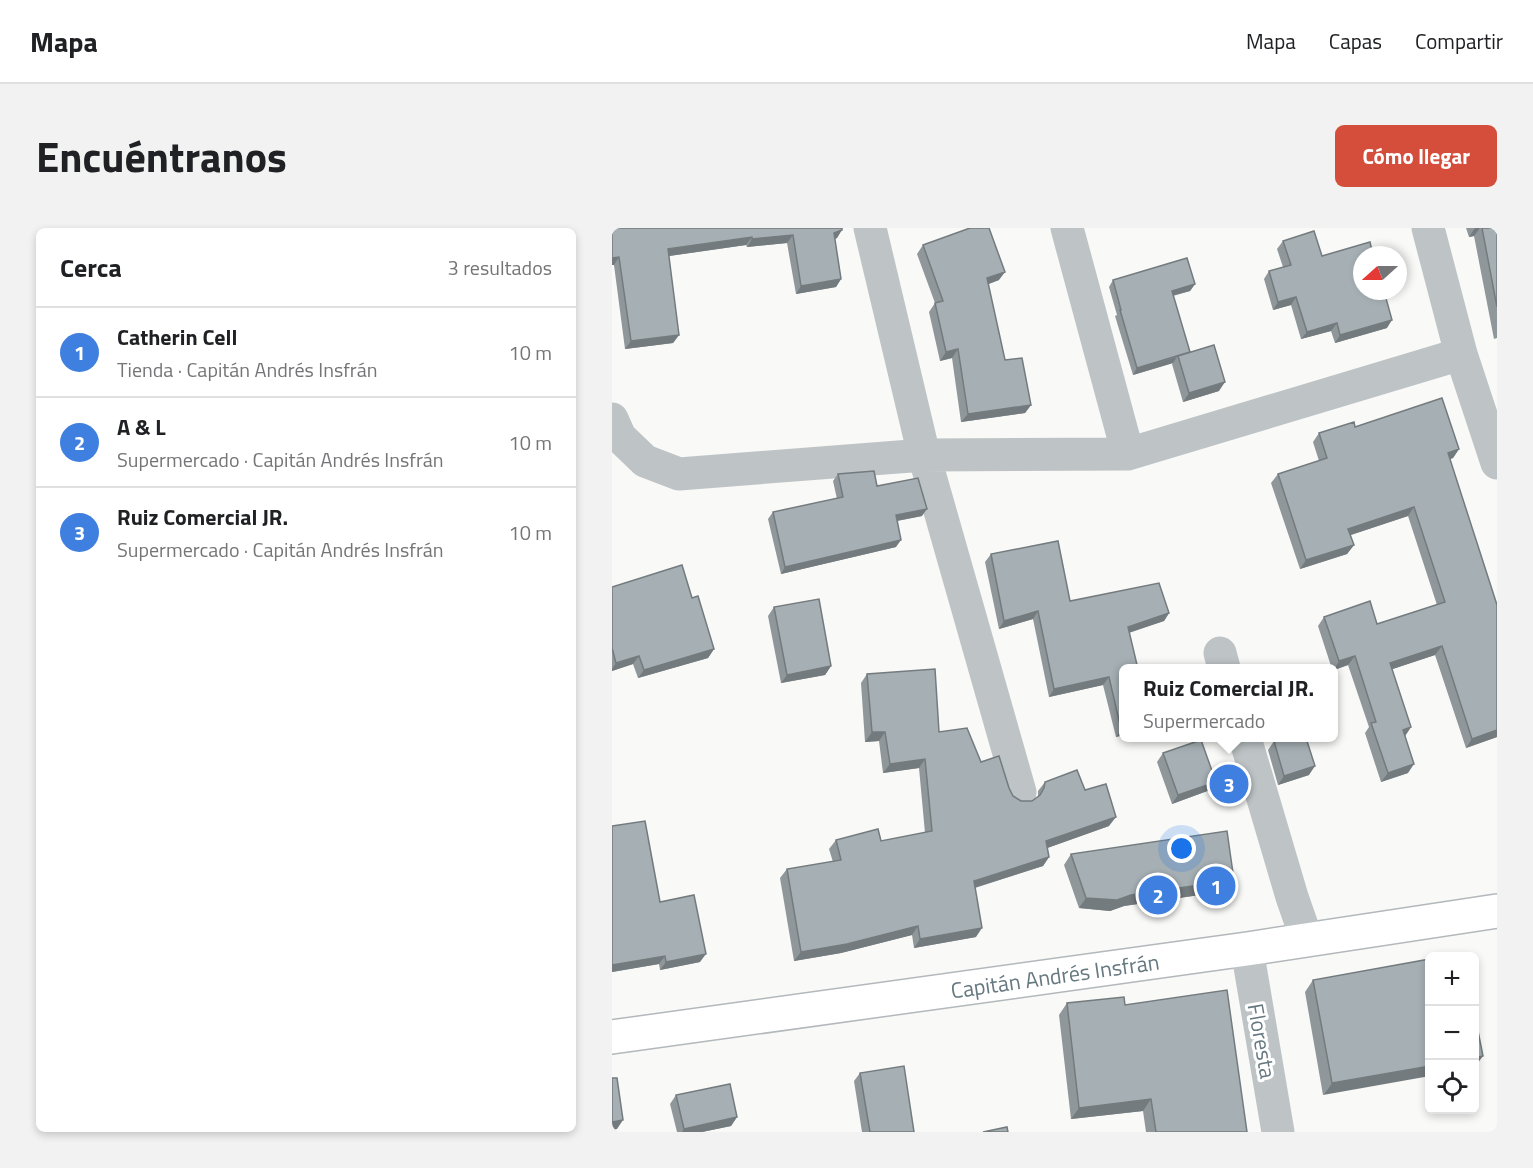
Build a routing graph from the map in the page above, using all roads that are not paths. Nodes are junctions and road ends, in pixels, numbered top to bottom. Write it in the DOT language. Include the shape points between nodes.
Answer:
graph roads {
  1 [pos="870,228"];
  2 [pos="1067,228"];
  3 [pos="1428,228"];
  4 [pos="1461,354"];
  5 [pos="612,419"];
  6 [pos="1128,454"];
  7 [pos="924,455"];
  8 [pos="1497,463"];
  9 [pos="1246,742"];
  10 [pos="1020,792"];
  11 [pos="1497,911"];
  12 [pos="1306,940"];
  13 [pos="1247,949"];
  14 [pos="612,1037"];
  15 [pos="1278,1132"];
  1 -- 7 [label="street"];
  2 -- 6 [label="street"];
  3 -- 4 [label="street"];
  4 -- 6 [label="street"];
  4 -- 8 [label="street"];
  5 -- 7 [label="street" via="620,437 645,461 679,474"];
  6 -- 7 [label="street"];
  7 -- 10 [label="street"];
  9 -- 12 [label="street"];
  11 -- 12 [label="main road, Capitán Andrés Insfrán"];
  12 -- 13 [label="main road, Capitán Andrés Insfrán"];
  13 -- 14 [label="main road, Capitán Andrés Insfrán"];
  13 -- 15 [label="street, Floresta"];
}
